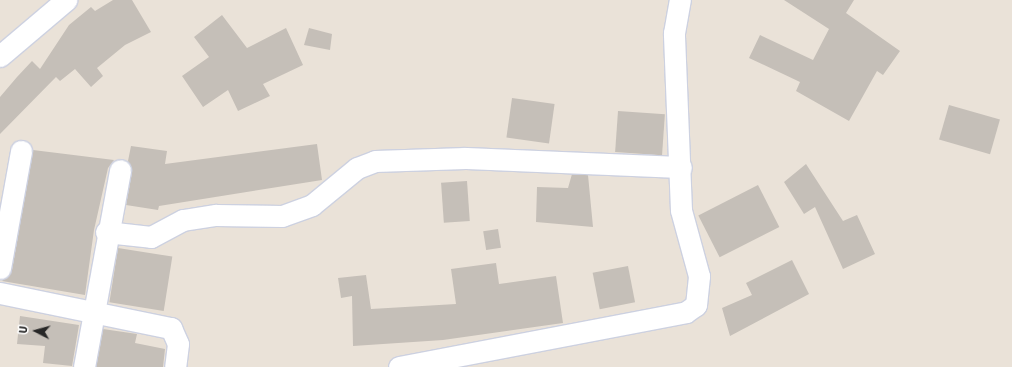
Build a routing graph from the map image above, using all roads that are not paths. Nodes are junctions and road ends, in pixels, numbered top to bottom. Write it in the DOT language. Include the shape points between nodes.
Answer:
graph roads {
  1 [pos="66,0"];
  2 [pos="680,0"];
  3 [pos="0,56"];
  4 [pos="21,151"];
  5 [pos="681,167"];
  6 [pos="120,170"];
  7 [pos="106,232"];
  8 [pos="0,268"];
  9 [pos="0,293"];
  10 [pos="94,313"];
  11 [pos="84,367"];
  12 [pos="175,367"];
  13 [pos="399,367"];
  1 -- 3 [label="street"];
  2 -- 5 [label="street" via="674,33"];
  4 -- 8 [label="street"];
  5 -- 7 [label="street" via="479,159 375,161 352,171 312,204 282,216 216,215 183,220 151,237"];
  5 -- 13 [label="street" via="682,210 699,283 696,305 686,312"];
  6 -- 7 [label="street"];
  7 -- 10 [label="street"];
  9 -- 10 [label="street"];
  10 -- 11 [label="street"];
  10 -- 12 [label="street" via="171,328 178,344"];
}
